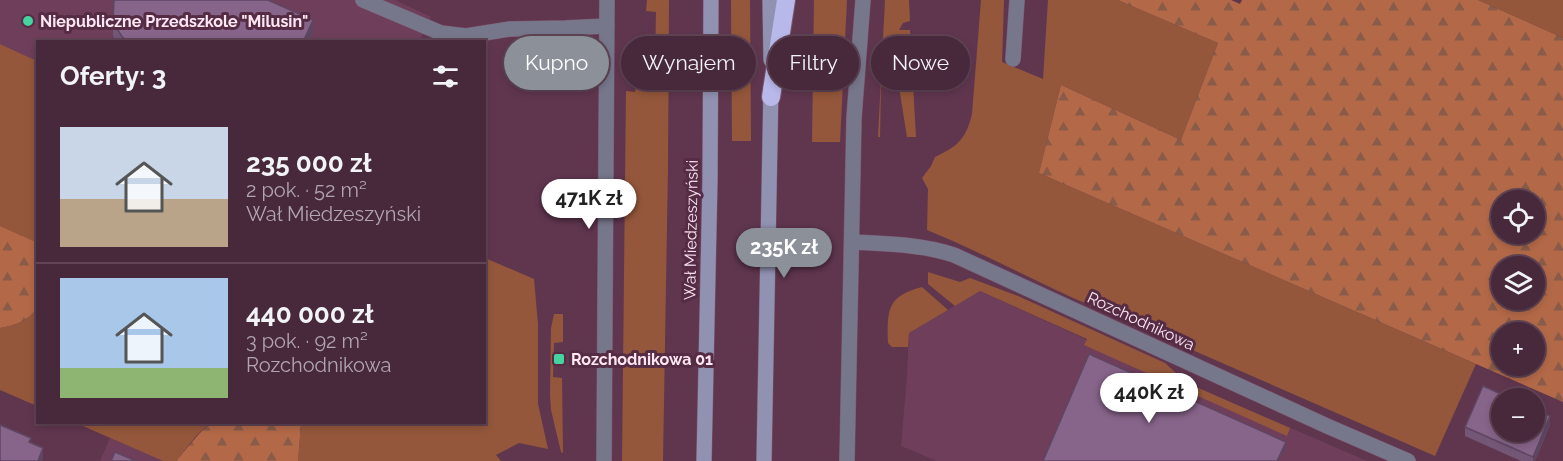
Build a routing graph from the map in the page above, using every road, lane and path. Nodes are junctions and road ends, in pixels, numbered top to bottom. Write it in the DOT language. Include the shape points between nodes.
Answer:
graph roads {
  1 [pos="363,0"];
  2 [pos="607,0"];
  3 [pos="711,0"];
  4 [pos="770,0"];
  5 [pos="786,0"];
  6 [pos="863,0"];
  7 [pos="1017,0"];
  8 [pos="607,26"];
  9 [pos="1013,59"];
  10 [pos="771,97"];
  11 [pos="852,242"];
  12 [pos="604,461"];
  13 [pos="705,461"];
  14 [pos="765,461"];
  15 [pos="847,461"];
  16 [pos="1408,461"];
  1 -- 8 [label="street" via="441,33 466,36 510,29"];
  2 -- 8 [label="street"];
  3 -- 13 [label="main road, Wał Miedzeszyński"];
  4 -- 10 [label="main road"];
  5 -- 10 [label="highway"];
  6 -- 11 [label="street" via="854,118"];
  7 -- 9 [label="street"];
  8 -- 12 [label="street"];
  10 -- 14 [label="main road"];
  11 -- 15 [label="street"];
  11 -- 16 [label="street, Rozchodnikowa" via="917,246 954,255"];
}
